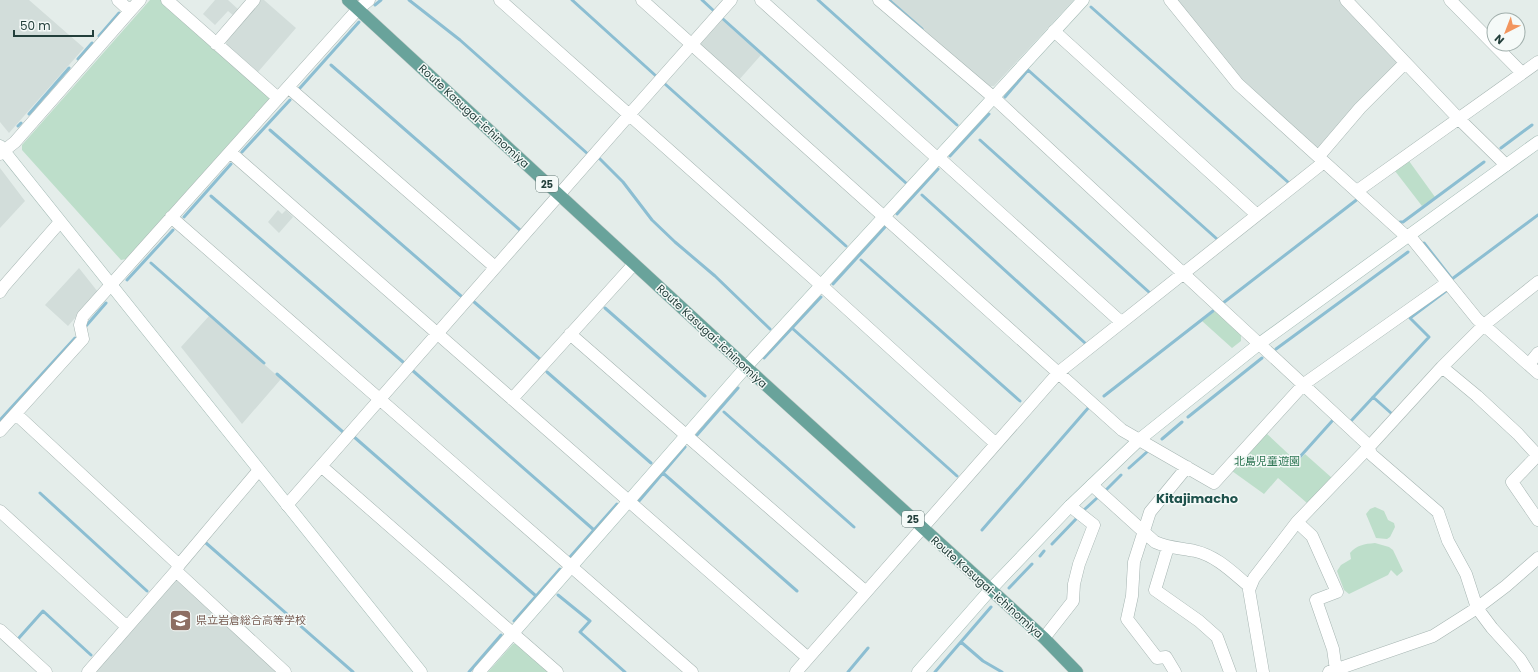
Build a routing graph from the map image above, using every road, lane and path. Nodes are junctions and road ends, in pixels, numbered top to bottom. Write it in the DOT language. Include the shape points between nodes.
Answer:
graph roads {
  1 [pos="118,0"];
  2 [pos="140,0"];
  3 [pos="167,0"];
  4 [pos="254,0"];
  5 [pos="348,0"];
  6 [pos="369,0"];
  7 [pos="500,0"];
  8 [pos="642,0"];
  9 [pos="731,0"];
  10 [pos="761,0"];
  11 [pos="879,0"];
  12 [pos="1083,0"];
  13 [pos="1170,0"];
  14 [pos="1346,0"];
  15 [pos="1450,0"];
  16 [pos="358,9"];
  17 [pos="130,11"];
  18 [pos="1054,31"];
  19 [pos="216,44"];
  20 [pos="692,44"];
  21 [pos="1405,62"];
  22 [pos="1538,62"];
  23 [pos="1522,73"];
  24 [pos="288,87"];
  25 [pos="993,97"];
  26 [pos="278,98"];
  27 [pos="629,115"];
  28 [pos="1459,118"];
  29 [pos="1538,142"];
  30 [pos="1,150"];
  31 [pos="230,152"];
  32 [pos="938,158"];
  33 [pos="1321,159"];
  34 [pos="1506,165"];
  35 [pos="1357,191"];
  36 [pos="559,194"];
  37 [pos="1256,214"];
  38 [pos="885,216"];
  39 [pos="171,217"];
  40 [pos="60,222"];
  41 [pos="1408,236"];
  42 [pos="634,264"];
  43 [pos="495,267"];
  44 [pos="1183,273"];
  45 [pos="1448,283"];
  46 [pos="111,285"];
  47 [pos="822,286"];
  48 [pos="1536,287"];
  49 [pos="0,292"];
  50 [pos="1121,322"];
  51 [pos="1484,325"];
  52 [pos="437,333"];
  53 [pos="570,334"];
  54 [pos="1259,344"];
  55 [pos="1538,353"];
  56 [pos="1529,364"];
  57 [pos="746,368"];
  58 [pos="1442,368"];
  59 [pos="1059,372"];
  60 [pos="1538,373"];
  61 [pos="1304,384"];
  62 [pos="379,399"];
  63 [pos="512,399"];
  64 [pos="16,414"];
  65 [pos="0,431"];
  66 [pos="687,435"];
  67 [pos="1140,439"];
  68 [pos="995,443"];
  69 [pos="1368,448"];
  70 [pos="1538,456"];
  71 [pos="321,466"];
  72 [pos="1187,467"];
  73 [pos="259,470"];
  74 [pos="1092,485"];
  75 [pos="629,501"];
  76 [pos="287,505"];
  77 [pos="1070,506"];
  78 [pos="0,511"];
  79 [pos="1538,520"];
  80 [pos="1297,522"];
  81 [pos="922,527"];
  82 [pos="1143,532"];
  83 [pos="1168,547"];
  84 [pos="1538,558"];
  85 [pos="571,567"];
  86 [pos="178,568"];
  87 [pos="1250,587"];
  88 [pos="990,590"];
  89 [pos="866,592"];
  90 [pos="1477,608"];
  91 [pos="127,627"];
  92 [pos="0,630"];
  93 [pos="513,633"];
  94 [pos="1044,638"];
  95 [pos="808,658"];
  96 [pos="1363,667"];
  97 [pos="1073,670"];
  98 [pos="1261,671"];
  99 [pos="1332,671"];
  100 [pos="46,672"];
  101 [pos="88,672"];
  102 [pos="285,672"];
  103 [pos="421,672"];
  104 [pos="478,672"];
  105 [pos="557,672"];
  106 [pos="692,672"];
  107 [pos="796,672"];
  108 [pos="918,672"];
  109 [pos="1175,672"];
  110 [pos="1230,672"];
  111 [pos="1528,672"];
  1 -- 17 [label="street"];
  2 -- 17 [label="street"];
  3 -- 19 [label="street"];
  4 -- 19 [label="street"];
  5 -- 16 [label="main road, Route Kasugai-ichinomiya / 25"];
  6 -- 16 [label="street"];
  7 -- 27 [label="street"];
  8 -- 20 [label="street"];
  9 -- 20 [label="street"];
  10 -- 32 [label="street"];
  11 -- 25 [label="street"];
  12 -- 18 [label="street"];
  13 -- 33 [label="street" via="1238,84"];
  14 -- 21 [label="street"];
  15 -- 23 [label="street"];
  16 -- 24 [label="street"];
  16 -- 36 [label="main road, Route Kasugai-ichinomiya / 25"];
  17 -- 30 [label="street" via="15,142"];
  18 -- 25 [label="street"];
  18 -- 37 [label="street"];
  19 -- 26 [label="street"];
  20 -- 27 [label="street"];
  20 -- 38 [label="street"];
  21 -- 28 [label="street"];
  21 -- 33 [label="street" via="1360,108"];
  22 -- 23 [label="street"];
  23 -- 28 [label="street"];
  24 -- 26 [label="street"];
  24 -- 43 [label="street"];
  25 -- 32 [label="street"];
  25 -- 44 [label="street"];
  26 -- 31 [label="street"];
  27 -- 36 [label="street"];
  27 -- 47 [label="street"];
  28 -- 34 [label="street"];
  28 -- 35 [label="street"];
  29 -- 34 [label="street"];
  30 -- 40 [label="street"];
  31 -- 39 [label="street"];
  31 -- 52 [label="street"];
  32 -- 38 [label="street"];
  32 -- 50 [label="street"];
  33 -- 35 [label="street"];
  33 -- 37 [label="street"];
  34 -- 41 [label="street"];
  35 -- 41 [label="street"];
  36 -- 42 [label="main road, Route Kasugai-ichinomiya / 25"];
  36 -- 43 [label="street"];
  37 -- 44 [label="street"];
  38 -- 47 [label="street"];
  38 -- 59 [label="street"];
  39 -- 46 [label="street"];
  39 -- 62 [label="street"];
  40 -- 46 [label="street"];
  40 -- 49 [label="street"];
  41 -- 45 [label="street"];
  41 -- 54 [label="street"];
  42 -- 53 [label="street"];
  42 -- 57 [label="main road, Route Kasugai-ichinomiya / 25"];
  43 -- 52 [label="street"];
  44 -- 50 [label="street"];
  44 -- 54 [label="street"];
  45 -- 51 [label="street"];
  45 -- 61 [label="street"];
  46 -- 64 [label="street" via="83,316 80,325 83,339"];
  46 -- 73 [label="street"];
  47 -- 57 [label="street"];
  47 -- 68 [label="street"];
  48 -- 51 [label="street"];
  50 -- 59 [label="street"];
  51 -- 56 [label="street"];
  51 -- 58 [label="street"];
  52 -- 62 [label="street"];
  52 -- 63 [label="street"];
  53 -- 63 [label="street"];
  53 -- 66 [label="street"];
  54 -- 61 [label="street"];
  54 -- 67 [label="street"];
  55 -- 56 [label="street"];
  56 -- 60 [label="street"];
  57 -- 66 [label="street"];
  57 -- 81 [label="main road, Route Kasugai-ichinomiya / 25"];
  58 -- 69 [label="street"];
  58 -- 70 [label="street" via="1477,396"];
  59 -- 67 [label="street" via="1122,430"];
  59 -- 68 [label="street"];
  61 -- 69 [label="street" via="1365,442"];
  61 -- 72 [label="street" via="1214,483"];
  62 -- 71 [label="street"];
  62 -- 85 [label="street"];
  63 -- 75 [label="street"];
  64 -- 65 [label="street"];
  64 -- 86 [label="street"];
  66 -- 75 [label="street"];
  66 -- 89 [label="street"];
  67 -- 72 [label="street"];
  67 -- 74 [label="street"];
  68 -- 81 [label="street"];
  69 -- 80 [label="street"];
  69 -- 90 [label="street" via="1372,455 1438,512 1448,541 1466,574"];
  70 -- 79 [label="street" via="1512,482"];
  71 -- 76 [label="street"];
  71 -- 93 [label="street"];
  72 -- 82 [label="street" via="1150,512"];
  73 -- 76 [label="street"];
  73 -- 86 [label="street"];
  74 -- 77 [label="street"];
  74 -- 82 [label="street"];
  75 -- 85 [label="street"];
  75 -- 95 [label="street"];
  76 -- 103 [label="street"];
  77 -- 88 [label="street"];
  77 -- 94 [label="street" via="1094,525 1079,564 1073,601"];
  78 -- 91 [label="street"];
  80 -- 87 [label="street" via="1254,578"];
  80 -- 99 [label="street" via="1312,536 1337,592 1316,600 1333,649"];
  81 -- 88 [label="main road, Route Kasugai-ichinomiya / 25"];
  81 -- 89 [label="street"];
  82 -- 83 [label="street" via="1155,542"];
  82 -- 109 [label="street" via="1134,562 1132,596 1127,619 1157,658 1166,657"];
  83 -- 87 [label="street" via="1197,551 1219,561"];
  83 -- 110 [label="street" via="1155,590 1217,637"];
  84 -- 90 [label="street"];
  85 -- 93 [label="street"];
  85 -- 106 [label="street"];
  86 -- 91 [label="street"];
  86 -- 102 [label="street"];
  87 -- 98 [label="street"];
  88 -- 94 [label="main road, Route Kasugai-ichinomiya / 25"];
  88 -- 108 [label="street"];
  89 -- 95 [label="street"];
  90 -- 96 [label="street" via="1434,636"];
  90 -- 111 [label="street"];
  91 -- 101 [label="street"];
  92 -- 100 [label="street"];
  93 -- 104 [label="street"];
  93 -- 105 [label="street"];
  94 -- 97 [label="main road, Route Kasugai-ichinomiya / 25"];
  95 -- 107 [label="street"];
  96 -- 99 [label="street"];
}
